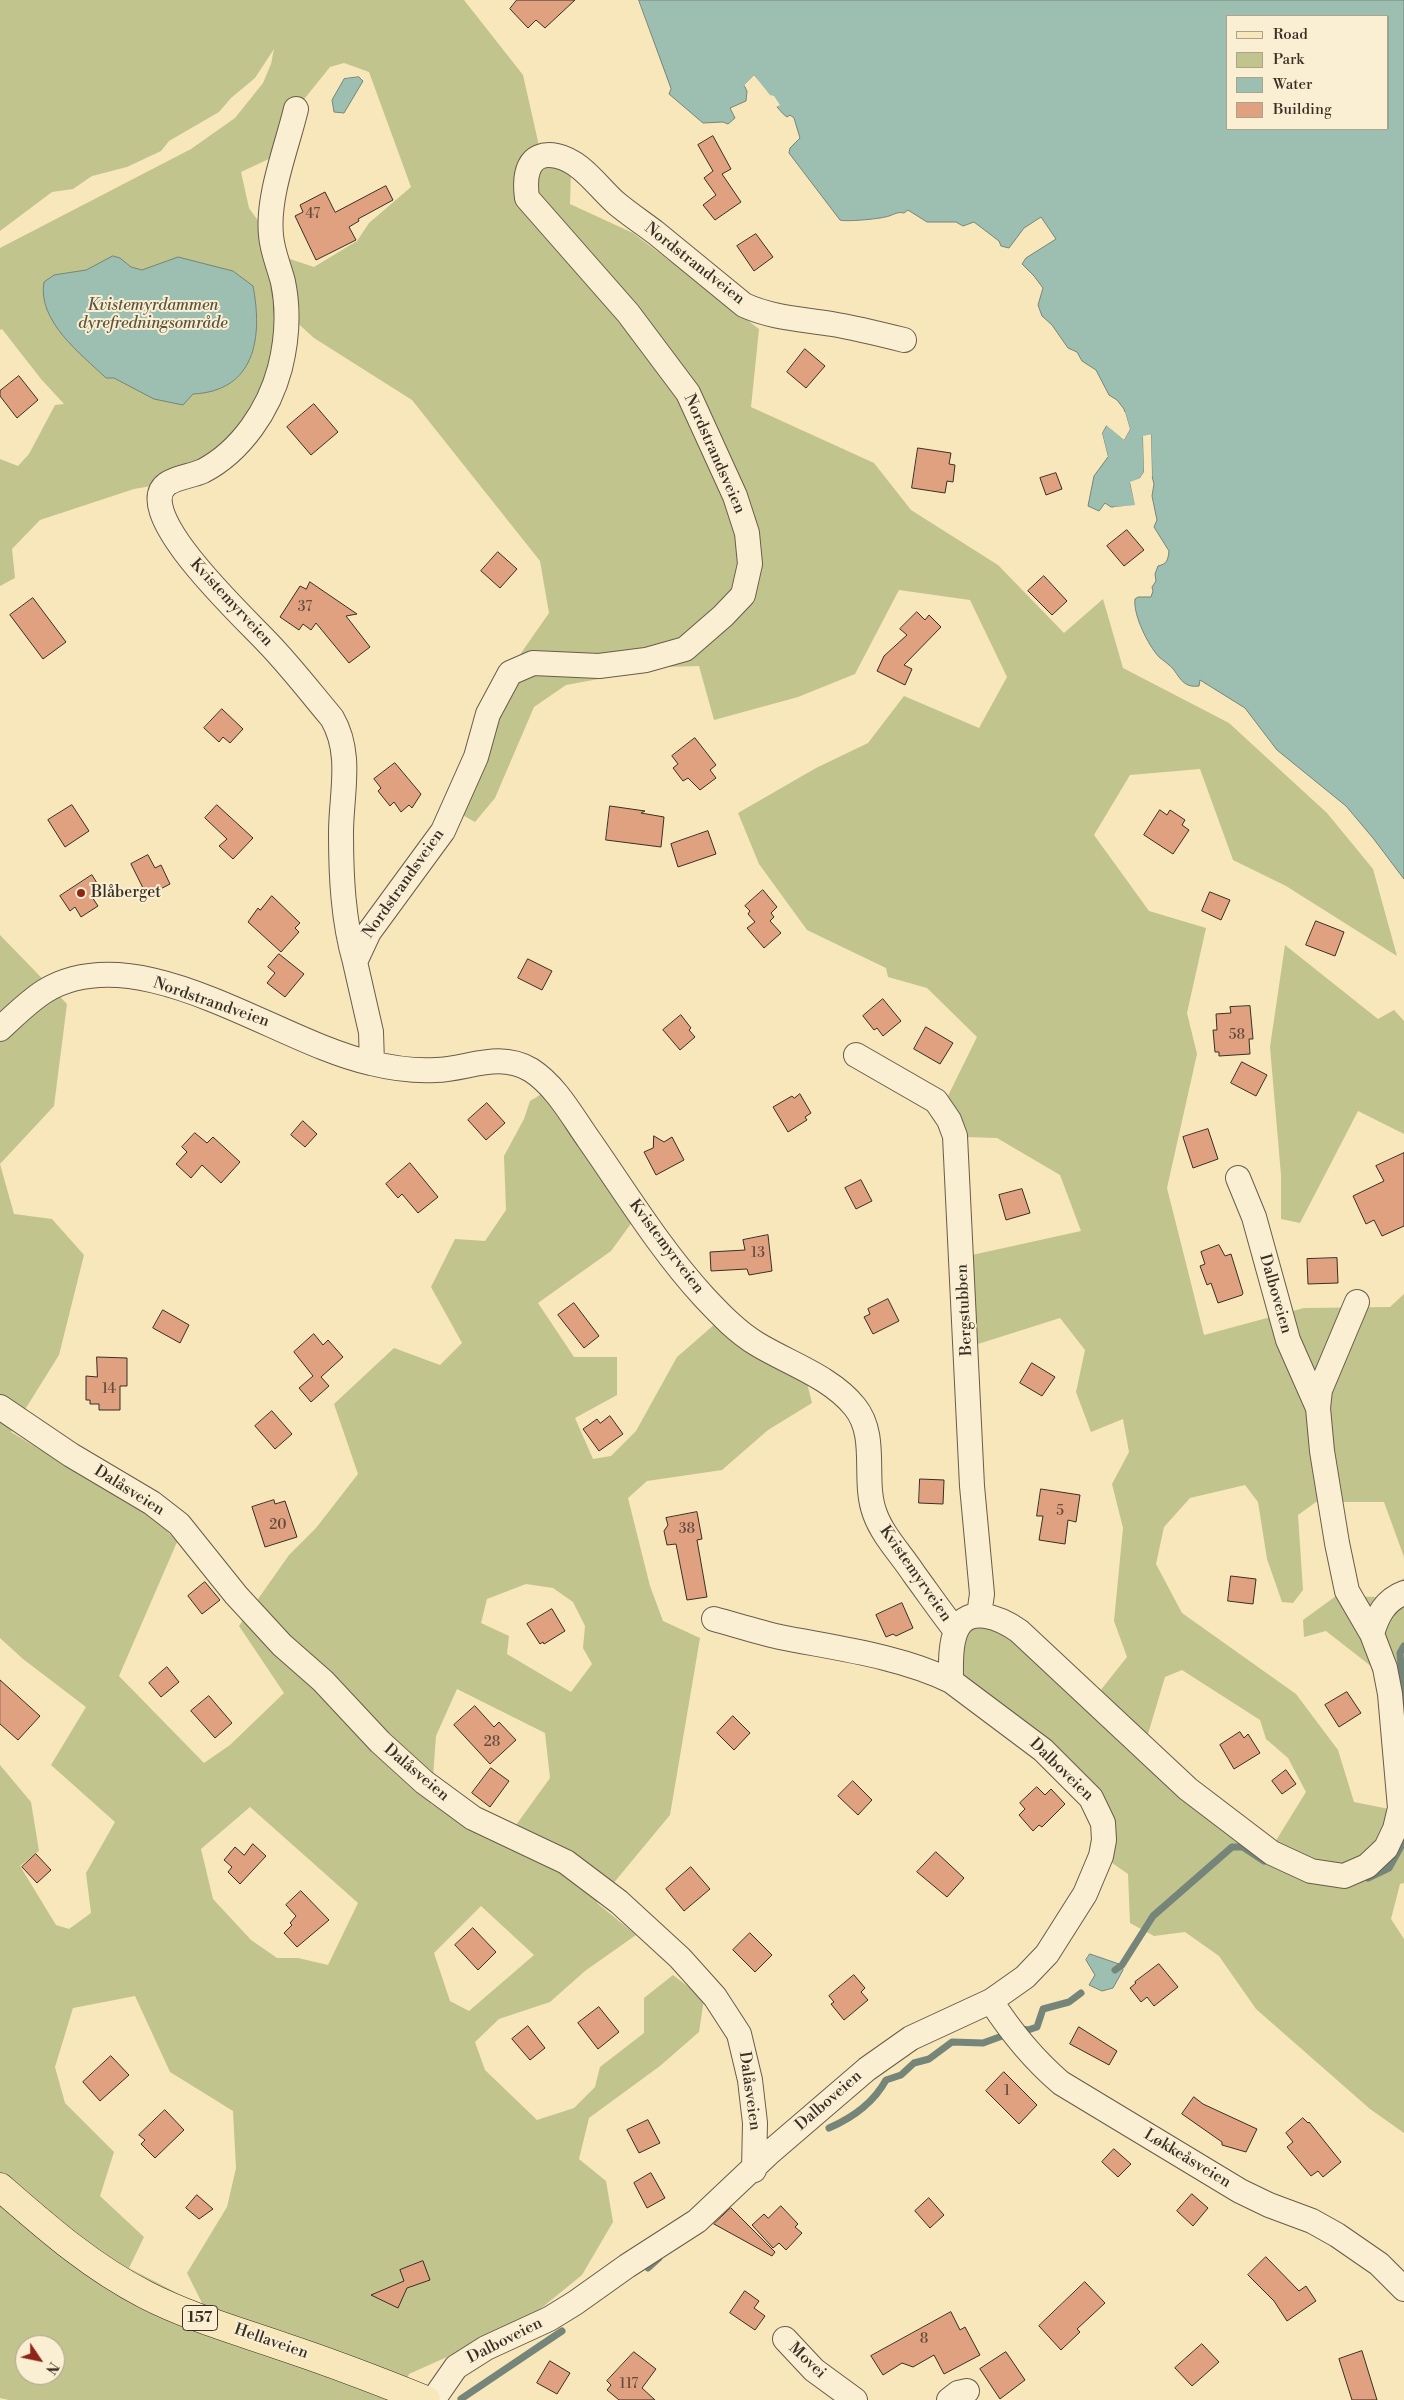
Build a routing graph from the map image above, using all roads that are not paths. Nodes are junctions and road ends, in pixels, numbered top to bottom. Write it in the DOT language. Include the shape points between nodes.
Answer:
graph roads {
  1 [pos="296,109"];
  2 [pos="535,160"];
  3 [pos="904,340"];
  4 [pos="355,962"];
  5 [pos="0,1029"];
  6 [pos="856,1055"];
  7 [pos="372,1064"];
  8 [pos="1238,1178"];
  9 [pos="1357,1302"];
  10 [pos="0,1407"];
  11 [pos="1318,1408"];
  12 [pos="1404,1593"];
  13 [pos="979,1615"];
  14 [pos="714,1619"];
  15 [pos="956,1631"];
  16 [pos="1372,1634"];
  17 [pos="951,1681"];
  18 [pos="991,2001"];
  19 [pos="754,2170"];
  20 [pos="0,2187"];
  21 [pos="1404,2289"];
  22 [pos="784,2340"];
  23 [pos="426,2400"];
  24 [pos="433,2400"];
  25 [pos="855,2400"];
  1 -- 4 [label="street, Kvistemyrveien" via="271,220 287,315 284,347 274,388 258,418 233,451 200,472 169,483 164,487 160,500 167,523 194,566 270,644 338,729 345,759 341,834 343,884 348,936"];
  2 -- 3 [label="street, Nordstrandveien" via="546,155 572,162 617,203 744,305 782,317 858,328"];
  2 -- 4 [label="street, Nordstrandsveien" via="527,169 527,198 628,313 688,393 735,496 747,533 750,564 743,595 685,649 646,660 599,666 533,663 510,673 488,714 476,757 442,831 369,932"];
  4 -- 7 [label="street" via="371,1032"];
  5 -- 7 [label="street, Nordstrandveien" via="45,991 92,974 110,974 162,983 213,1000 340,1054"];
  6 -- 13 [label="street, Bergstubben" via="936,1101 956,1136 973,1510 982,1594"];
  7 -- 15 [label="street, Kvistemyrveien" via="431,1070 497,1060 523,1066 544,1082 567,1108 661,1245 707,1300 755,1343 834,1387 853,1405 868,1432 870,1498 875,1516 930,1599"];
  8 -- 11 [label="street, Dalboveien" via="1254,1217 1288,1340"];
  9 -- 11 [label="street, Dalboveien" via="1320,1390"];
  10 -- 19 [label="street, Dalåsveien" via="71,1455 152,1503 178,1524 282,1645 323,1681 380,1742 424,1782 473,1818 573,1867 619,1902 680,1958 715,1997 739,2034 754,2114"];
  11 -- 16 [label="street, Dalboveien" via="1322,1451 1344,1579 1355,1607"];
  12 -- 16 [label="street" via="1386,1604 1377,1616"];
  13 -- 15 [label="street" via="965,1619"];
  13 -- 16 [label="street, Dalboveien" via="998,1619 1019,1632 1188,1789 1251,1838 1291,1863 1328,1875 1344,1876 1367,1866 1386,1848 1396,1829 1400,1808 1390,1694 1385,1668"];
  14 -- 17 [label="street, Dalboveien" via="854,1651 937,1674"];
  15 -- 17 [label="street"];
  17 -- 18 [label="street, Dalboveien" via="1043,1750 1091,1798 1104,1823 1101,1856 1085,1894 1066,1926 1031,1972"];
  18 -- 19 [label="street, Dalboveien" via="893,2049 832,2098"];
  18 -- 21 [label="street, Løkkeåsveien" via="1010,2031 1041,2066 1061,2082 1240,2191 1337,2235 1379,2264"];
  19 -- 24 [label="street, Dalboveien" via="697,2221 575,2304 486,2348 456,2367"];
  20 -- 23 [label="main road, Hellaveien / 157" via="100,2269 144,2294 193,2316"];
  22 -- 25 [label="street, Movei" via="814,2370"];
}
